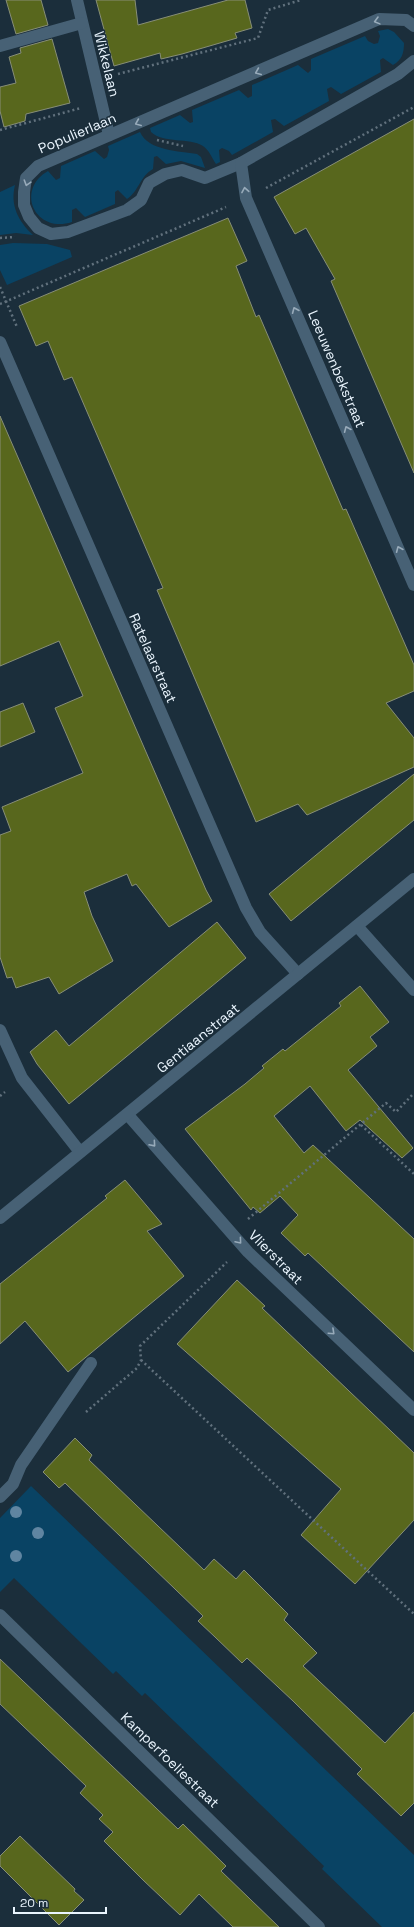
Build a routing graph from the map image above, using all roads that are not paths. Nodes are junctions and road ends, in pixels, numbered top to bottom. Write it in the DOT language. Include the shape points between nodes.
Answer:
graph roads {
  1 [pos="77,0"];
  2 [pos="82,23"];
  3 [pos="414,26"];
  4 [pos="0,46"];
  5 [pos="414,61"];
  6 [pos="110,135"];
  7 [pos="240,163"];
  8 [pos="0,342"];
  9 [pos="414,585"];
  10 [pos="414,879"];
  11 [pos="357,926"];
  12 [pos="298,974"];
  13 [pos="414,990"];
  14 [pos="0,1030"];
  15 [pos="128,1114"];
  16 [pos="80,1152"];
  17 [pos="0,1218"];
  18 [pos="91,1363"];
  19 [pos="414,1410"];
  20 [pos="0,1498"];
  21 [pos="0,1615"];
  22 [pos="319,1927"];
  1 -- 2 [label="street, Wikkelaan"];
  2 -- 4 [label="street"];
  2 -- 6 [label="street, Wikkelaan"];
  3 -- 6 [label="street, Populierlaan, one-way" via="406,20 379,19"];
  5 -- 7 [label="street, Populierlaan" via="398,74"];
  6 -- 7 [label="street, Populierlaan, one-way" via="38,166 26,178 24,205 38,228 51,234 68,232 128,210 141,200 149,183 165,174 182,170 205,178"];
  9 -- 7 [label="street, Leeuwenbekstraat, one-way" via="246,198"];
  8 -- 12 [label="street, Ratelaarstraat" via="246,908 260,932"];
  10 -- 11 [label="street, Gentiaanstraat"];
  11 -- 12 [label="street, Gentiaanstraat"];
  11 -- 13 [label="street"];
  12 -- 15 [label="street, Gentiaanstraat"];
  14 -- 16 [label="street" via="22,1078"];
  15 -- 16 [label="street, Gentiaanstraat"];
  15 -- 19 [label="street, Vlierstraat, one-way" via="248,1252"];
  16 -- 17 [label="street, Gentiaanstraat"];
  18 -- 20 [label="street" via="22,1465 13,1484"];
  21 -- 22 [label="street, Kamperfoeliestraat"];
}
